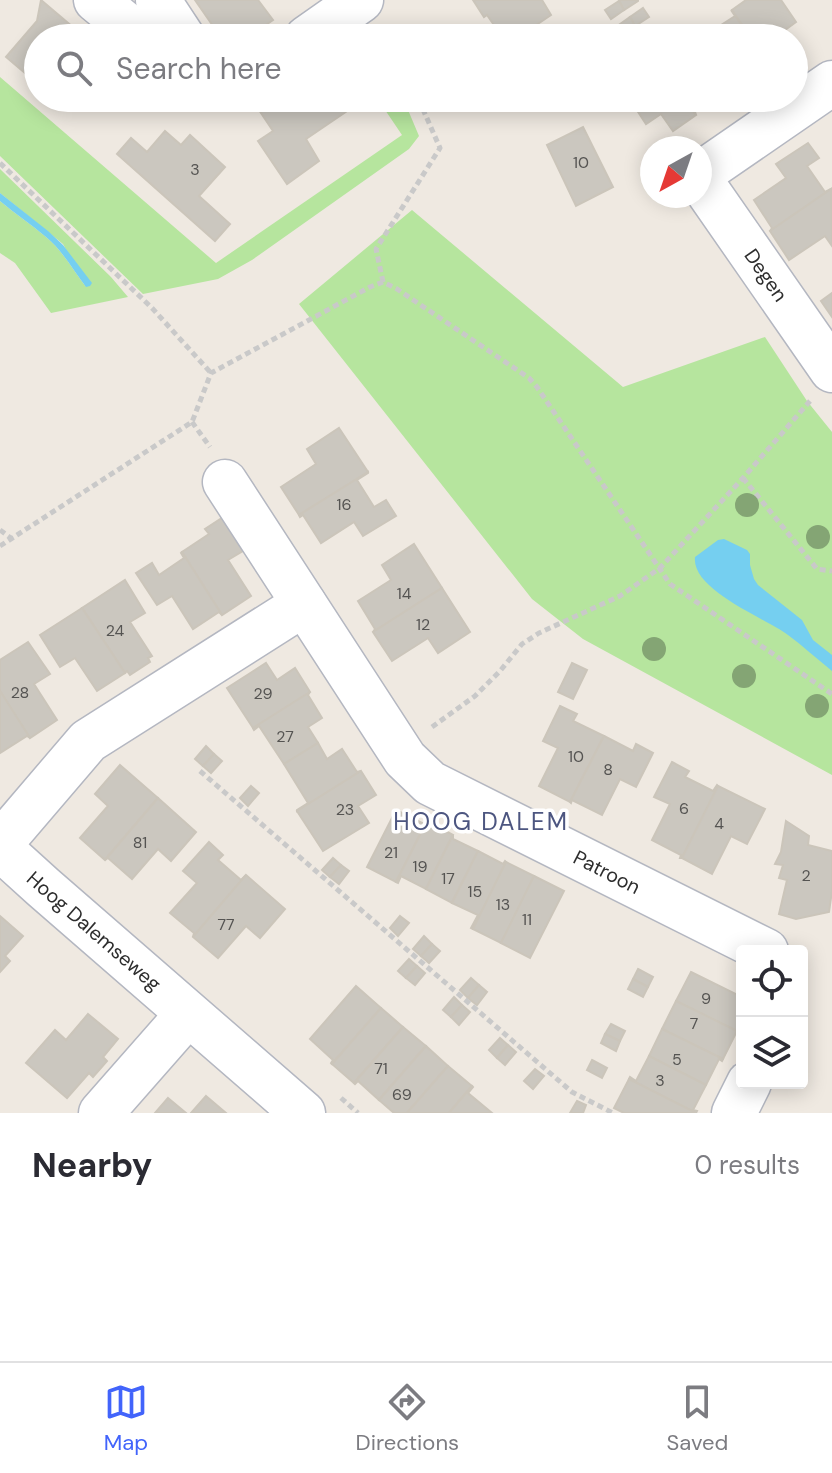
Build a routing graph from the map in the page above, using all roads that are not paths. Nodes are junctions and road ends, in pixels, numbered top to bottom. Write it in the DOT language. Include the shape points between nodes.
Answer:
graph roads {
  1 [pos="96,0"];
  2 [pos="158,0"];
  3 [pos="361,0"];
  4 [pos="125,24"];
  5 [pos="174,24"];
  6 [pos="327,24"];
  7 [pos="832,83"];
  8 [pos="808,100"];
  9 [pos="790,112"];
  10 [pos="712,166"];
  11 [pos="712,200"];
  12 [pos="822,384"];
  13 [pos="225,482"];
  14 [pos="304,604"];
  15 [pos="1,826"];
  16 [pos="754,945"];
  17 [pos="188,1014"];
  18 [pos="746,1089"];
  19 [pos="101,1113"];
  20 [pos="303,1113"];
  21 [pos="734,1113"];
  1 -- 4 [label="street"];
  2 -- 5 [label="street"];
  3 -- 6 [label="street"];
  7 -- 8 [label="street"];
  9 -- 10 [label="street"];
  11 -- 12 [label="street, Degen"];
  13 -- 14 [label="street, Patroon"];
  14 -- 15 [label="street" via="88,741"];
  14 -- 16 [label="street, Patroon" via="405,759 430,783"];
  15 -- 17 [label="street, Hoog Dalemseweg" via="43,887"];
  17 -- 19 [label="street"];
  17 -- 20 [label="street, Hoog Dalemseweg"];
  18 -- 21 [label="street"];
}
